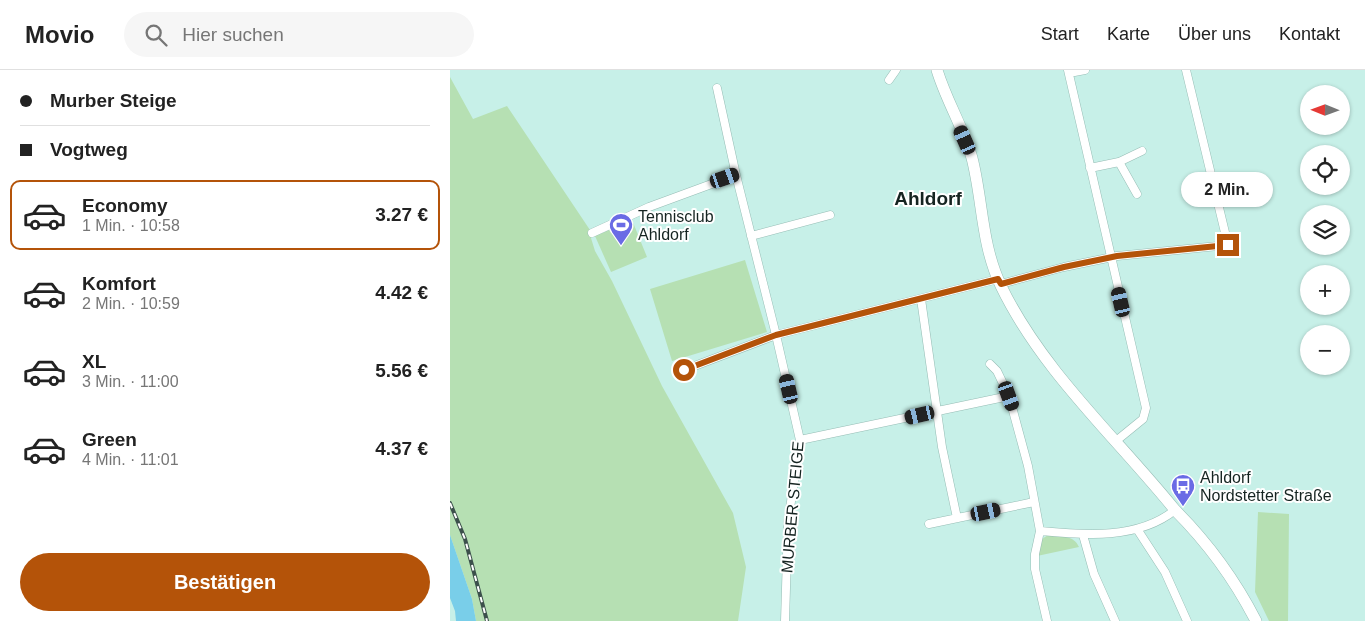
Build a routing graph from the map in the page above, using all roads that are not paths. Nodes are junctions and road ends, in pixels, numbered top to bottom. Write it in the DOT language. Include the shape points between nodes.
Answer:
graph roads {
  1 [pos="896,70"];
  2 [pos="937,70"];
  3 [pos="1085,70"];
  4 [pos="1186,70"];
  5 [pos="1068,71"];
  6 [pos="889,80"];
  7 [pos="717,88"];
  8 [pos="1142,151"];
  9 [pos="1120,162"];
  10 [pos="1090,168"];
  11 [pos="736,175"];
  12 [pos="1137,194"];
  13 [pos="830,215"];
  14 [pos="592,233"];
  15 [pos="751,236"];
  16 [pos="1110,257"];
  17 [pos="999,282"];
  18 [pos="921,299"];
  19 [pos="776,335"];
  20 [pos="990,364"];
  21 [pos="684,370"];
  22 [pos="1009,396"];
  23 [pos="937,411"];
  24 [pos="800,440"];
  25 [pos="1116,441"];
  26 [pos="1034,502"];
  27 [pos="1175,510"];
  28 [pos="957,518"];
  29 [pos="929,524"];
  30 [pos="1137,528"];
  31 [pos="1040,531"];
  32 [pos="1082,534"];
  33 [pos="785,621"];
  34 [pos="1047,621"];
  35 [pos="1115,621"];
  36 [pos="1186,621"];
  37 [pos="1256,621"];
  1 -- 6 [label="street"];
  2 -- 17 [label="street" via="971,155 986,242"];
  3 -- 5 [label="street"];
  4 -- 16 [label="street" via="1228,245"];
  5 -- 10 [label="street"];
  7 -- 11 [label="street, MURBER STEIGE"];
  8 -- 9 [label="street"];
  9 -- 10 [label="street"];
  9 -- 12 [label="street"];
  10 -- 16 [label="street"];
  11 -- 14 [label="street" via="649,207"];
  11 -- 15 [label="street, MURBER STEIGE"];
  13 -- 15 [label="street"];
  15 -- 19 [label="street, MURBER STEIGE"];
  16 -- 17 [label="street"];
  16 -- 25 [label="street" via="1146,408 1143,419"];
  17 -- 18 [label="street"];
  17 -- 25 [label="street" via="1044,354"];
  18 -- 19 [label="street"];
  18 -- 23 [label="street"];
  19 -- 21 [label="street"];
  19 -- 24 [label="street, MURBER STEIGE"];
  20 -- 22 [label="street"];
  22 -- 23 [label="street"];
  22 -- 26 [label="street"];
  23 -- 24 [label="street"];
  23 -- 28 [label="street"];
  24 -- 33 [label="street, MURBER STEIGE" via="788,522"];
  25 -- 27 [label="street"];
  26 -- 28 [label="street"];
  26 -- 31 [label="street"];
  27 -- 30 [label="street" via="1159,521"];
  27 -- 37 [label="street" via="1235,584"];
  28 -- 29 [label="street"];
  30 -- 32 [label="street"];
  30 -- 36 [label="street" via="1165,572"];
  31 -- 32 [label="street"];
  31 -- 34 [label="street" via="1035,569"];
  32 -- 35 [label="street" via="1094,574"];
}
